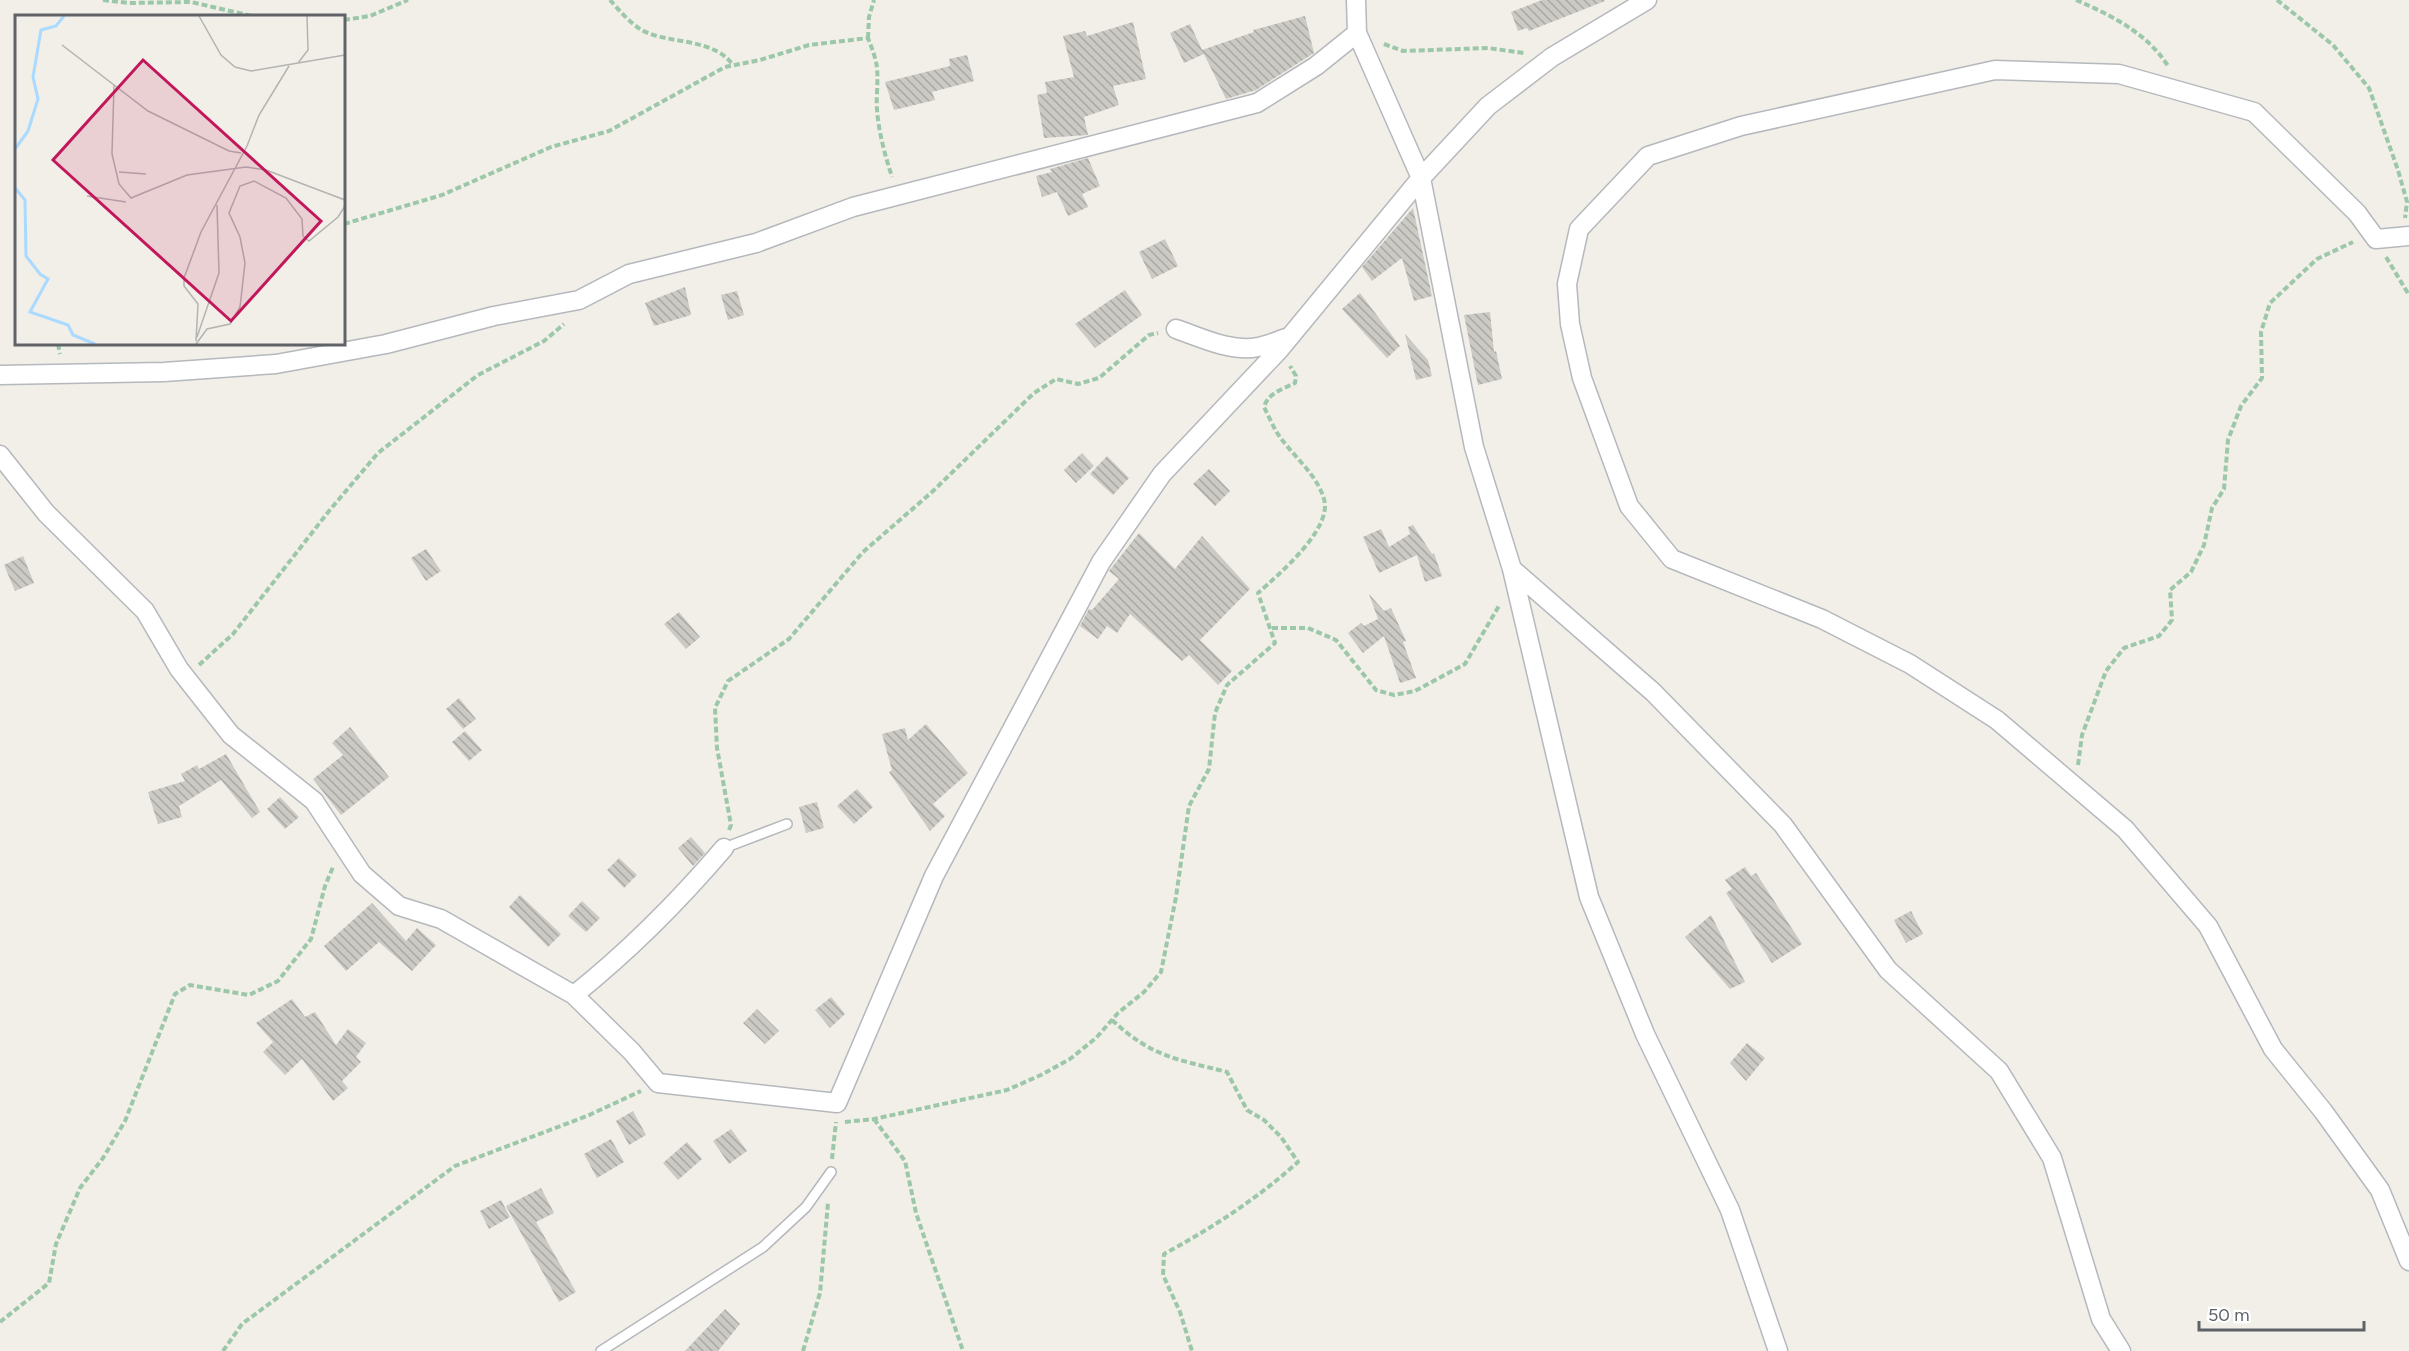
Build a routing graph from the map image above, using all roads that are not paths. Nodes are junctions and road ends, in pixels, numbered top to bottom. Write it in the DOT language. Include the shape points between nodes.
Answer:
graph roads {
  1 [pos="1356,0"];
  2 [pos="1647,0"];
  3 [pos="1357,33"];
  4 [pos="1421,178"];
  5 [pos="2406,236"];
  6 [pos="1176,329"];
  7 [pos="1284,344"];
  8 [pos="0,375"];
  9 [pos="0,455"];
  10 [pos="1512,569"];
  11 [pos="788,824"];
  12 [pos="724,848"];
  13 [pos="574,995"];
  14 [pos="831,1172"];
  15 [pos="2409,1261"];
  16 [pos="601,1351"];
  17 [pos="1778,1351"];
  18 [pos="2121,1351"];
  1 -- 3 [label="street"];
  2 -- 4 [label="street" via="1552,57 1488,106"];
  3 -- 4 [label="street"];
  3 -- 8 [label="street" via="1317,66 1257,103 853,207 756,243 629,274 579,300 494,316 386,344 276,364 164,372"];
  4 -- 7 [label="street"];
  4 -- 10 [label="street" via="1474,447"];
  5 -- 15 [label="street" via="2376,240 2357,213 2254,112 2119,74 1995,70 1741,126 1648,156 1579,229 1567,284 1570,324 1582,378 1629,506 1672,559 1822,619 1910,664 1997,720 2125,829 2208,926 2272,1049 2324,1111 2380,1190"];
  6 -- 7 [label="street" via="1216,343 1243,347"];
  7 -- 13 [label="street" via="1162,474 1101,562 934,876 837,1103 658,1083"];
  9 -- 13 [label="street" via="46,513 145,611 185,678 231,735 314,801 362,874 399,906 441,918"];
  10 -- 17 [label="street" via="1588,897 1646,1034 1730,1210"];
  10 -- 18 [label="street" via="1653,692 1783,825 1888,970 1999,1071 2052,1158 2101,1319"];
  11 -- 12 [label="lane"];
  12 -- 13 [label="street" via="677,902"];
  14 -- 16 [label="lane" via="806,1207 763,1247"];
}
